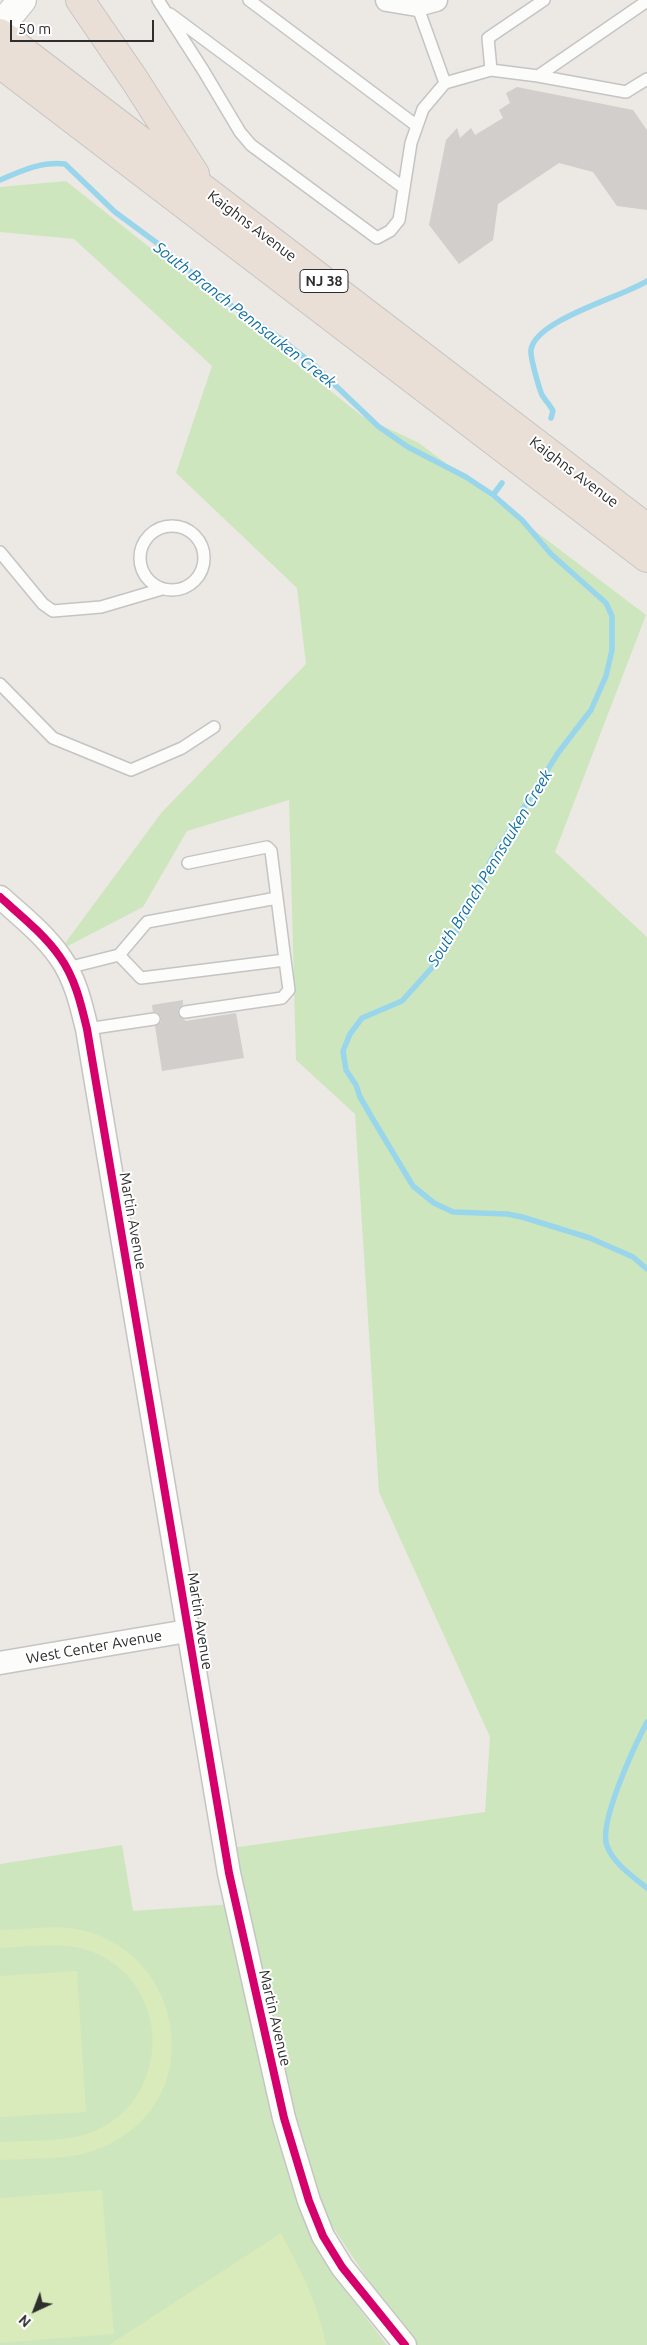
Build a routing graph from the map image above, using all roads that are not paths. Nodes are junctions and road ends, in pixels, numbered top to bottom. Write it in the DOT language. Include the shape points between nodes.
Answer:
graph roads {
  1 [pos="22,0"];
  2 [pos="80,0"];
  3 [pos="248,0"];
  4 [pos="387,0"];
  5 [pos="544,0"];
  6 [pos="647,1"];
  7 [pos="427,3"];
  8 [pos="160,4"];
  9 [pos="0,27"];
  10 [pos="0,34"];
  11 [pos="0,64"];
  12 [pos="491,70"];
  13 [pos="538,76"];
  14 [pos="647,79"];
  15 [pos="444,83"];
  16 [pos="417,126"];
  17 [pos="404,188"];
  18 [pos="206,190"];
  19 [pos="647,528"];
  20 [pos="0,552"];
  21 [pos="647,558"];
  22 [pos="162,589"];
  23 [pos="0,684"];
  24 [pos="214,726"];
  25 [pos="188,864"];
  26 [pos="0,896"];
  27 [pos="277,898"];
  28 [pos="119,955"];
  29 [pos="285,960"];
  30 [pos="67,968"];
  31 [pos="185,1012"];
  32 [pos="154,1019"];
  33 [pos="87,1028"];
  34 [pos="187,1631"];
  35 [pos="0,1663"];
  36 [pos="405,2345"];
  1 -- 9 [label="street"];
  2 -- 18 [label="highway"];
  3 -- 16 [label="lane"];
  4 -- 7 [label="street"];
  5 -- 12 [label="lane" via="488,38"];
  6 -- 13 [label="lane"];
  7 -- 15 [label="lane"];
  8 -- 17 [label="lane"];
  8 -- 17 [label="lane" via="251,145 377,238 390,231 398,220"];
  10 -- 18 [label="highway, Kaighns Avenue / NJ 38"];
  11 -- 21 [label="highway, Kaighns Avenue / NJ 38"];
  12 -- 13 [label="lane"];
  12 -- 15 [label="lane"];
  13 -- 14 [label="lane" via="626,92"];
  15 -- 16 [label="lane" via="423,109"];
  16 -- 17 [label="lane" via="411,142"];
  18 -- 19 [label="highway, Kaighns Avenue / NJ 38"];
  20 -- 22 [label="lane" via="43,604 53,611 101,607"];
  22 -- 22 [label="lane" via="172,591 192,585 204,567 203,546 197,537 179,526 168,526 149,535 140,555 145,576"];
  23 -- 24 [label="lane" via="53,738 130,770 182,748"];
  25 -- 27 [label="lane" via="267,847 271,851"];
  26 -- 30 [label="street, Martin Avenue" via="37,931"];
  27 -- 28 [label="lane" via="148,922"];
  27 -- 29 [label="lane"];
  28 -- 29 [label="lane" via="141,978"];
  28 -- 30 [label="lane"];
  29 -- 31 [label="lane" via="289,990 282,998"];
  30 -- 33 [label="street, Martin Avenue" via="77,990"];
  32 -- 33 [label="lane"];
  33 -- 34 [label="street, Martin Avenue"];
  34 -- 35 [label="street, West Center Avenue"];
  34 -- 36 [label="street, Martin Avenue" via="231,1882 257,2006 300,2173 323,2236 342,2267"];
}
